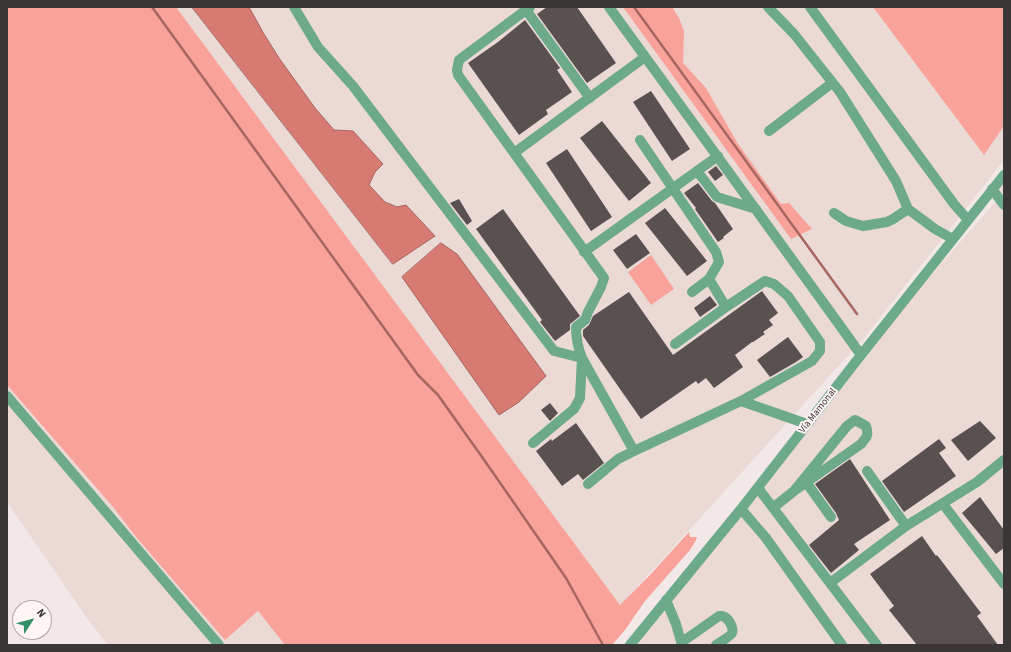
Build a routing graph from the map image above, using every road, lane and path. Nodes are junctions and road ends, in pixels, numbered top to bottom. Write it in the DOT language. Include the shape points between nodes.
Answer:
graph roads {
  1 [pos="294,7"];
  2 [pos="609,7"];
  3 [pos="768,7"];
  4 [pos="810,7"];
  5 [pos="528,8"];
  6 [pos="645,57"];
  7 [pos="832,83"];
  8 [pos="590,98"];
  9 [pos="769,131"];
  10 [pos="640,140"];
  11 [pos="514,153"];
  12 [pos="718,156"];
  13 [pos="697,171"];
  14 [pos="1004,175"];
  15 [pos="673,189"];
  16 [pos="992,189"];
  17 [pos="1004,205"];
  18 [pos="756,209"];
  19 [pos="908,209"];
  20 [pos="834,213"];
  21 [pos="968,220"];
  22 [pos="953,239"];
  23 [pos="584,252"];
  24 [pos="709,279"];
  25 [pos="692,292"];
  26 [pos="726,307"];
  27 [pos="675,344"];
  28 [pos="860,355"];
  29 [pos="582,358"];
  30 [pos="7,396"];
  31 [pos="741,401"];
  32 [pos="807,424"];
  33 [pos="533,443"];
  34 [pos="634,452"];
  35 [pos="1003,463"];
  36 [pos="867,471"];
  37 [pos="806,482"];
  38 [pos="588,484"];
  39 [pos="758,488"];
  40 [pos="794,491"];
  41 [pos="943,504"];
  42 [pos="774,507"];
  43 [pos="742,509"];
  44 [pos="831,517"];
  45 [pos="906,526"];
  46 [pos="830,583"];
  47 [pos="1004,584"];
  48 [pos="666,600"];
  49 [pos="682,643"];
  50 [pos="219,645"];
  51 [pos="630,645"];
  52 [pos="716,645"];
  53 [pos="842,645"];
  54 [pos="877,645"];
  1 -- 29 [label="street" via="318,47 353,86 554,351"];
  2 -- 6 [label="street"];
  3 -- 7 [label="street" via="794,34"];
  4 -- 21 [label="street"];
  5 -- 8 [label="street"];
  5 -- 11 [label="street" via="459,60 457,70 458,75"];
  6 -- 8 [label="street"];
  6 -- 12 [label="street"];
  7 -- 9 [label="street"];
  7 -- 19 [label="street" via="896,181"];
  8 -- 11 [label="street"];
  10 -- 15 [label="street"];
  11 -- 23 [label="street"];
  12 -- 13 [label="street"];
  12 -- 18 [label="street"];
  13 -- 15 [label="street"];
  13 -- 18 [label="street" via="717,197"];
  14 -- 16 [label="street, Vía Mamonal"];
  15 -- 23 [label="street"];
  15 -- 24 [label="street" via="716,252 719,262"];
  16 -- 17 [label="street"];
  16 -- 21 [label="street, Vía Mamonal"];
  18 -- 28 [label="street"];
  19 -- 20 [label="street" via="887,222 863,226 846,221"];
  19 -- 22 [label="street"];
  21 -- 22 [label="street, Vía Mamonal"];
  22 -- 28 [label="street, Vía Mamonal"];
  23 -- 29 [label="street" via="604,279 585,320 576,327 578,348"];
  24 -- 25 [label="street"];
  24 -- 26 [label="street"];
  26 -- 27 [label="street"];
  26 -- 31 [label="street" via="765,281 774,284 788,296 820,342 820,351 812,361"];
  28 -- 32 [label="street, Vía Mamonal"];
  29 -- 33 [label="street" via="580,398 574,409"];
  29 -- 34 [label="street"];
  30 -- 50 [label="street"];
  31 -- 32 [label="street"];
  31 -- 34 [label="street"];
  32 -- 39 [label="street, Vía Mamonal"];
  34 -- 38 [label="street" via="618,459"];
  35 -- 41 [label="street"];
  36 -- 45 [label="street"];
  37 -- 40 [label="street"];
  37 -- 40 [label="street" via="861,444 867,437 866,426 855,420 847,426"];
  37 -- 44 [label="street"];
  39 -- 42 [label="street"];
  39 -- 43 [label="street, Vía Mamonal"];
  40 -- 42 [label="street"];
  41 -- 45 [label="street"];
  41 -- 47 [label="street"];
  42 -- 46 [label="street"];
  43 -- 48 [label="street, Vía Mamonal"];
  43 -- 53 [label="street" via="766,538"];
  45 -- 46 [label="street"];
  46 -- 54 [label="street"];
  48 -- 49 [label="street"];
  48 -- 51 [label="street, Vía Mamonal"];
  49 -- 52 [label="street" via="719,616 723,616 732,632"];
}
